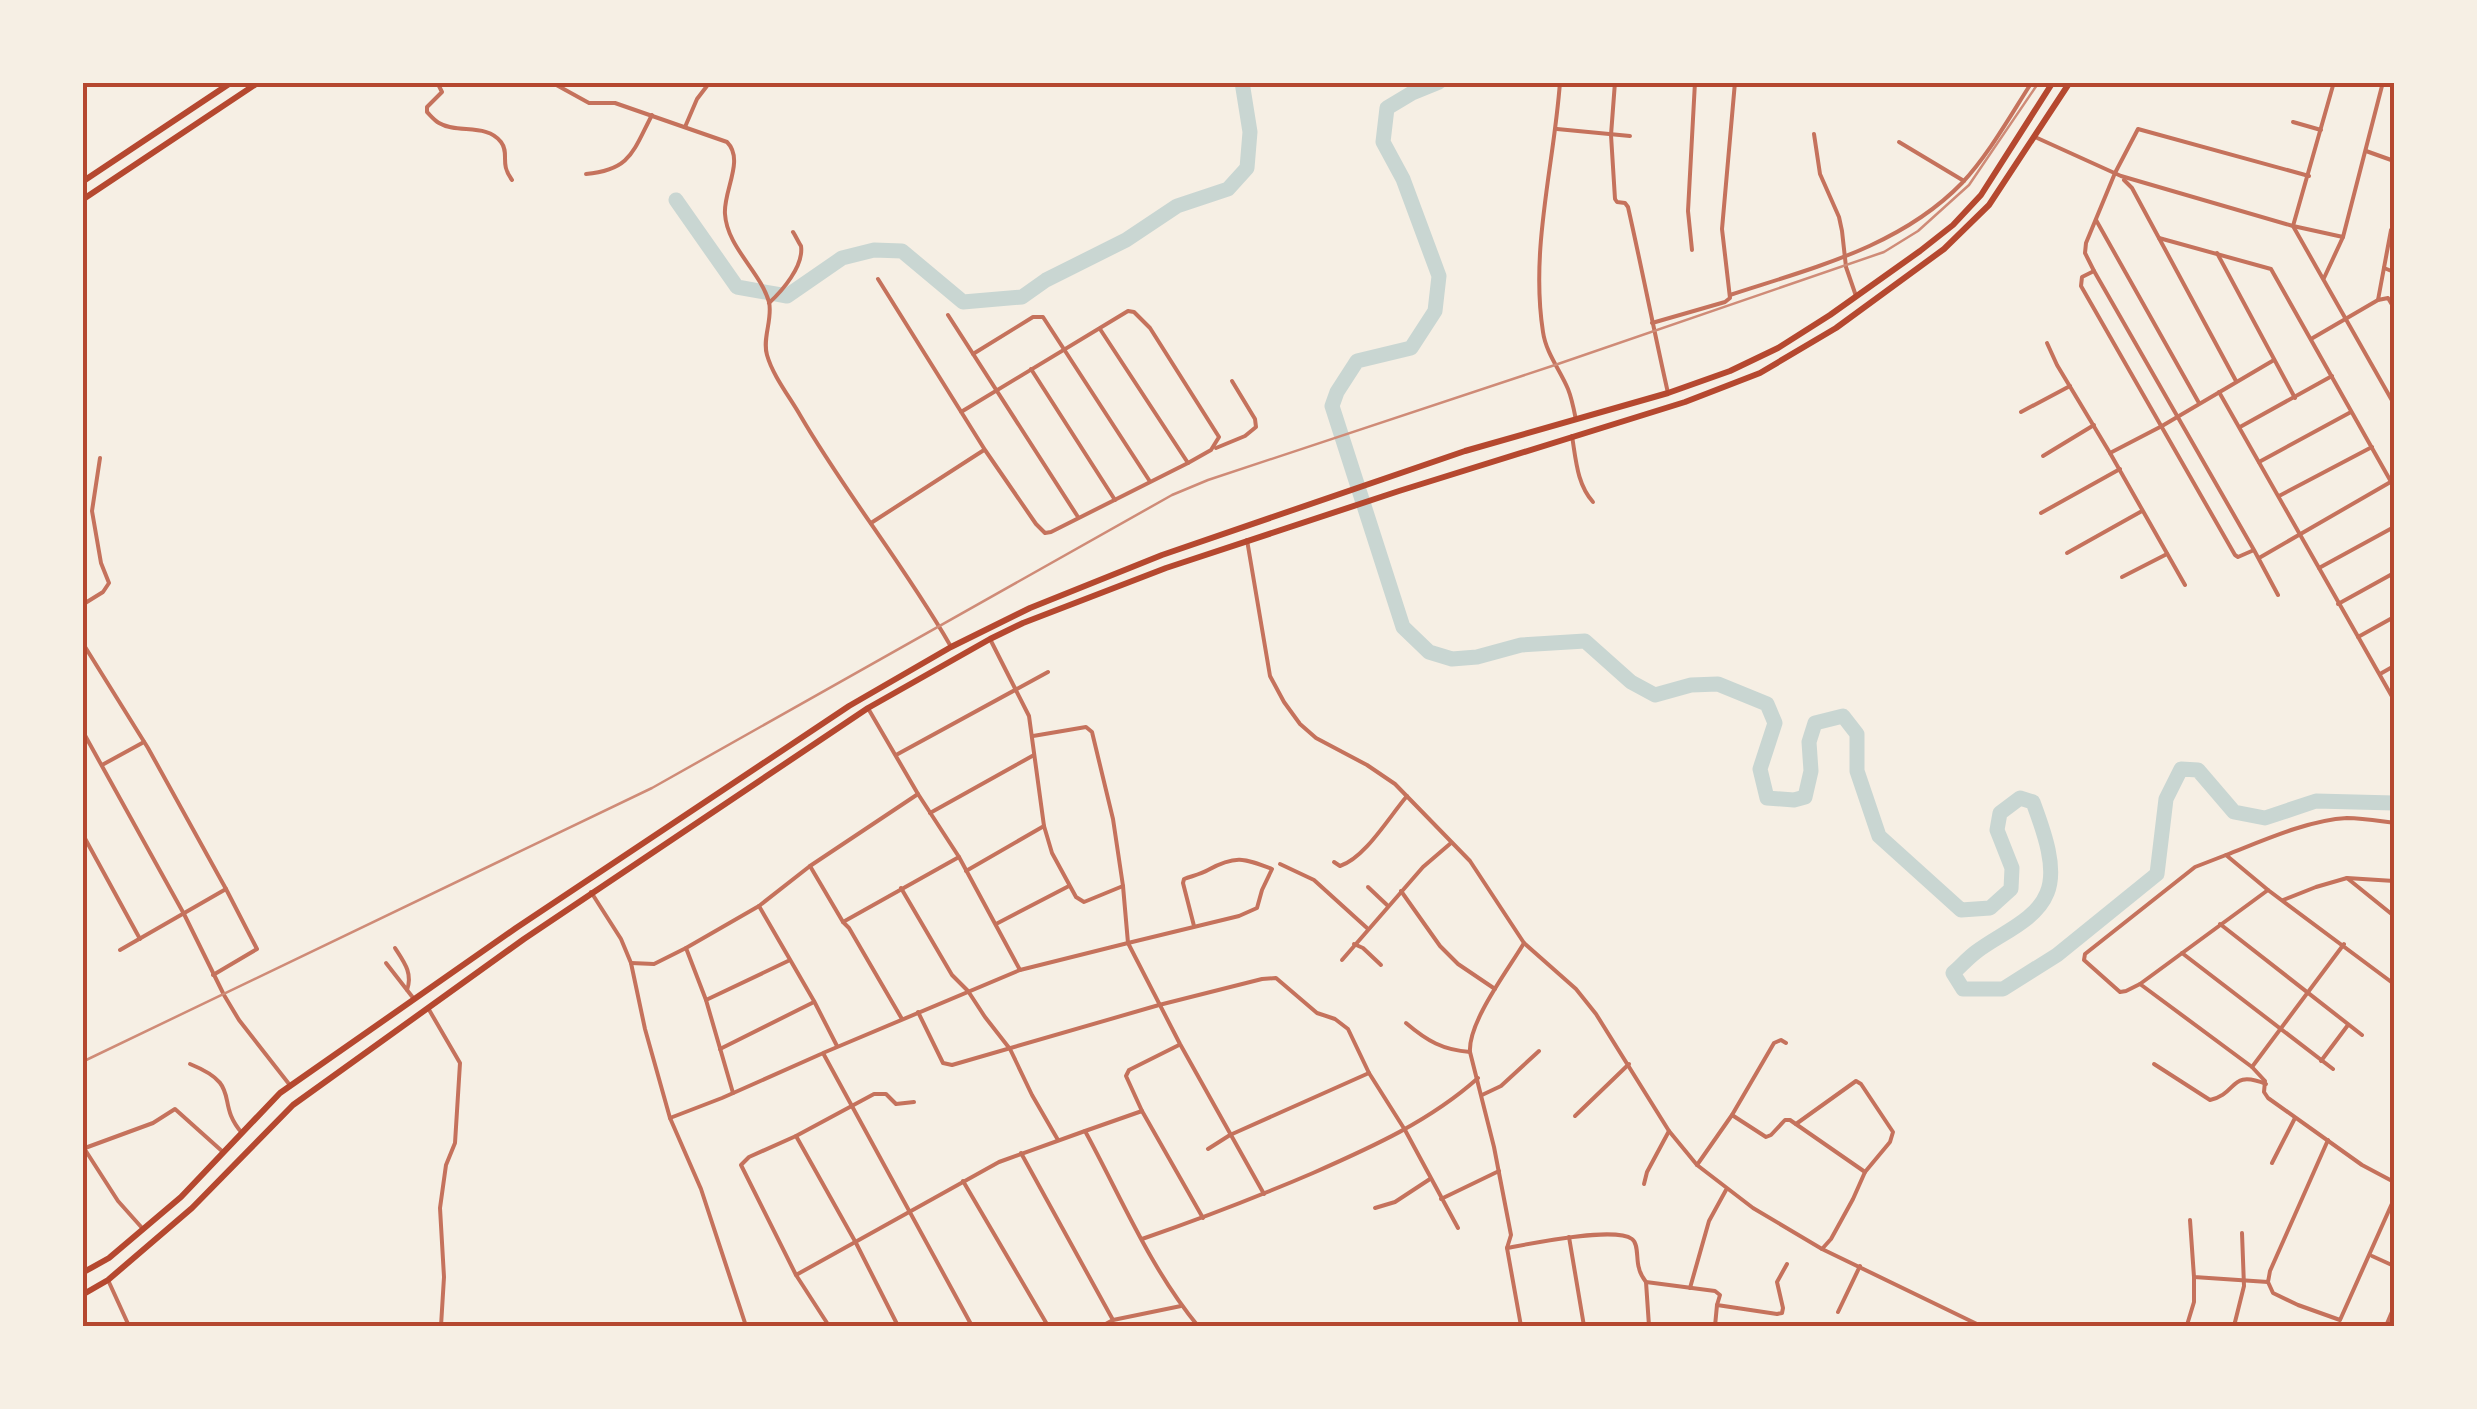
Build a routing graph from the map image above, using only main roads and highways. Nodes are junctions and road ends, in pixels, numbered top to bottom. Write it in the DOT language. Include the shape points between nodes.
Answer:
graph roads {
  1 [pos="232,82"];
  2 [pos="259,82"];
  3 [pos="2053,82"];
  4 [pos="2070,82"];
  5 [pos="82,182"];
  6 [pos="82,200"];
  7 [pos="1638,402"];
  8 [pos="1612,410"];
  9 [pos="1643,415"];
  10 [pos="1616,424"];
  11 [pos="1162,555"];
  12 [pos="1166,568"];
  13 [pos="516,928"];
  14 [pos="524,938"];
  15 [pos="82,1273"];
  16 [pos="82,1295"];
  1 -- 5 [label="highway"];
  2 -- 6 [label="highway"];
  3 -- 7 [label="highway" via="1981,195 1942,234 1778,348 1730,372"];
  4 -- 9 [label="highway" via="1989,204 1944,249 1836,328 1760,373"];
  7 -- 8 [label="highway"];
  7 -- 9 [label="highway"];
  8 -- 10 [label="highway"];
  8 -- 11 [label="highway" via="1465,451"];
  9 -- 10 [label="highway"];
  10 -- 12 [label="highway"];
  11 -- 12 [label="highway"];
  11 -- 13 [label="highway" via="951,647 849,706"];
  12 -- 14 [label="highway" via="990,639 868,708"];
  13 -- 14 [label="highway"];
  13 -- 15 [label="highway" via="280,1093 180,1196"];
  14 -- 16 [label="highway" via="293,1105 192,1208"];
}
